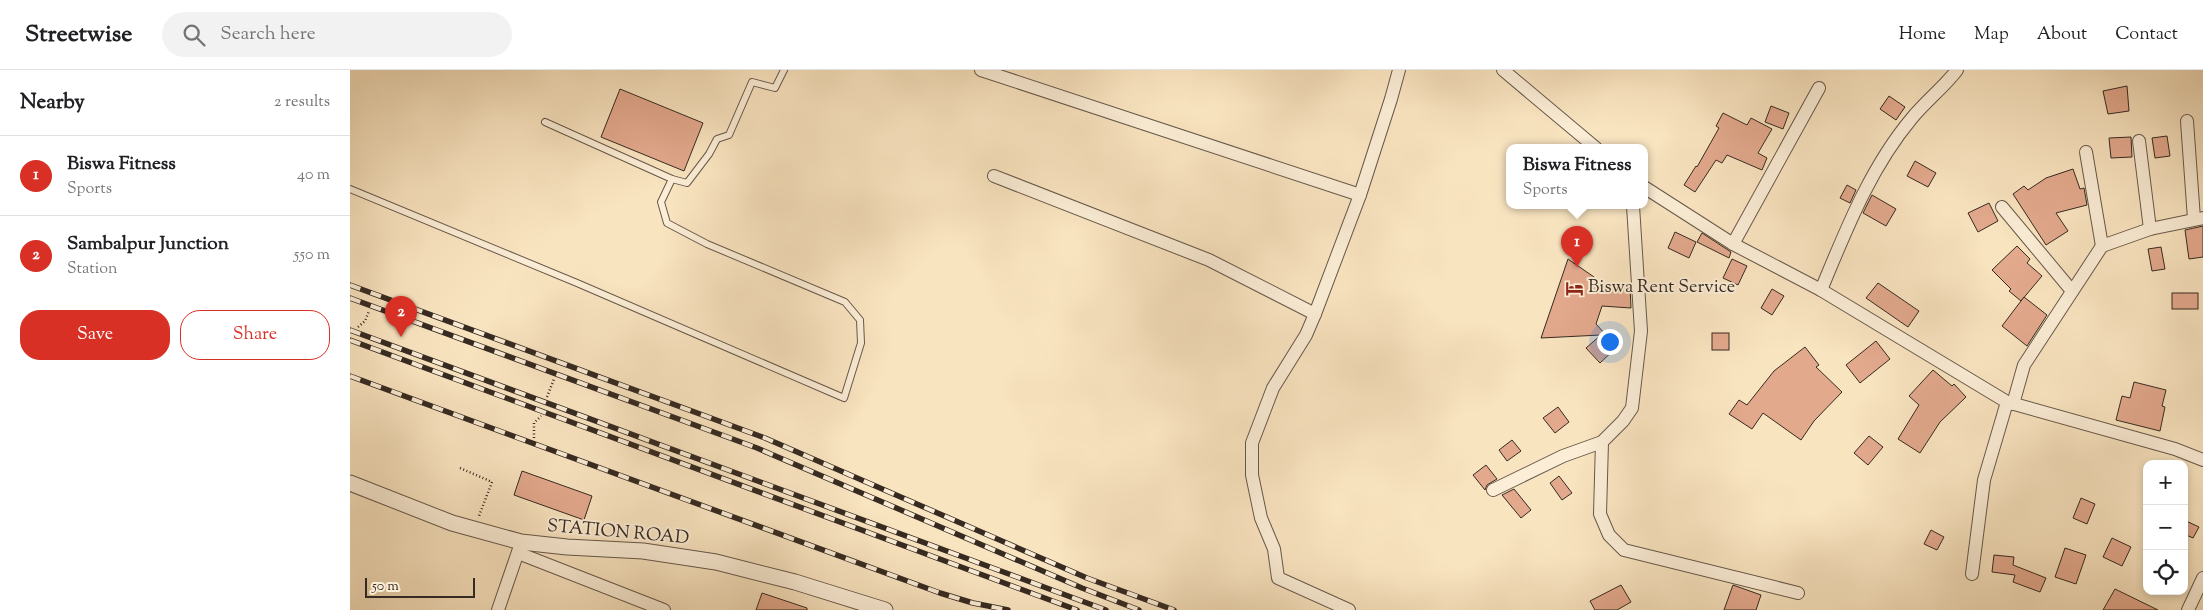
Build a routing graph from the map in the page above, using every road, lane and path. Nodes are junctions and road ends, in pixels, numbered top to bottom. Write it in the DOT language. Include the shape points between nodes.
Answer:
graph roads {
  1 [pos="784,70"];
  2 [pos="981,70"];
  3 [pos="1399,70"];
  4 [pos="1503,70"];
  5 [pos="1957,70"];
  6 [pos="1819,88"];
  7 [pos="2187,121"];
  8 [pos="545,122"];
  9 [pos="2139,141"];
  10 [pos="1591,144"];
  11 [pos="2086,152"];
  12 [pos="994,176"];
  13 [pos="672,179"];
  14 [pos="350,189"];
  15 [pos="1648,190"];
  16 [pos="1360,195"];
  17 [pos="2002,207"];
  18 [pos="1633,209"];
  19 [pos="2199,218"];
  20 [pos="2150,229"];
  21 [pos="1733,244"];
  22 [pos="2102,246"];
  23 [pos="1820,290"];
  24 [pos="2072,291"];
  25 [pos="369,311"];
  26 [pos="1315,314"];
  27 [pos="358,327"];
  28 [pos="554,379"];
  29 [pos="547,397"];
  30 [pos="2010,403"];
  31 [pos="541,416"];
  32 [pos="534,438"];
  33 [pos="1602,442"];
  34 [pos="2203,460"];
  35 [pos="460,468"];
  36 [pos="350,483"];
  37 [pos="1493,490"];
  38 [pos="474,529"];
  39 [pos="519,547"];
  40 [pos="1972,574"];
  41 [pos="2203,578"];
  42 [pos="1798,593"];
  43 [pos="498,610"];
  44 [pos="664,610"];
  45 [pos="885,610"];
  46 [pos="1349,610"];
  47 [pos="2188,610"];
  1 -- 13 [label="lane" via="775,88 752,82 729,135 717,139 687,183"];
  2 -- 16 [label="street"];
  3 -- 16 [label="street"];
  4 -- 10 [label="street"];
  5 -- 23 [label="street" via="1912,118 1887,154 1856,207"];
  6 -- 21 [label="street"];
  7 -- 19 [label="street"];
  8 -- 13 [label="lane"];
  9 -- 20 [label="street"];
  11 -- 22 [label="street"];
  12 -- 26 [label="street" via="1208,260"];
  13 -- 14 [label="lane" via="661,202 667,223 707,244 845,302 860,320 861,343 844,398"];
  15 -- 21 [label="street"];
  16 -- 26 [label="street"];
  17 -- 24 [label="street"];
  18 -- 33 [label="street" via="1641,331 1635,390 1632,408"];
  19 -- 20 [label="street"];
  20 -- 22 [label="street"];
  21 -- 23 [label="street"];
  22 -- 24 [label="street"];
  23 -- 30 [label="street"];
  24 -- 30 [label="street" via="2024,365"];
  25 -- 27 [label="path"];
  26 -- 46 [label="street" via="1306,335 1273,388 1257,428 1252,443 1252,475 1261,518 1274,549 1278,578"];
  28 -- 29 [label="path"];
  30 -- 34 [label="street" via="2175,449"];
  30 -- 40 [label="street" via="1984,480"];
  31 -- 32 [label="path" via="534,423"];
  33 -- 37 [label="street" via="1563,456"];
  33 -- 42 [label="street" via="1600,514 1609,535 1624,550"];
  35 -- 38 [label="path" via="492,482"];
  36 -- 38 [label="street, STATION ROAD"];
  38 -- 39 [label="street, STATION ROAD"];
  39 -- 43 [label="street"];
  39 -- 44 [label="street"];
  39 -- 45 [label="street, STATION ROAD" via="643,552 716,562"];
  41 -- 47 [label="street"];
}
